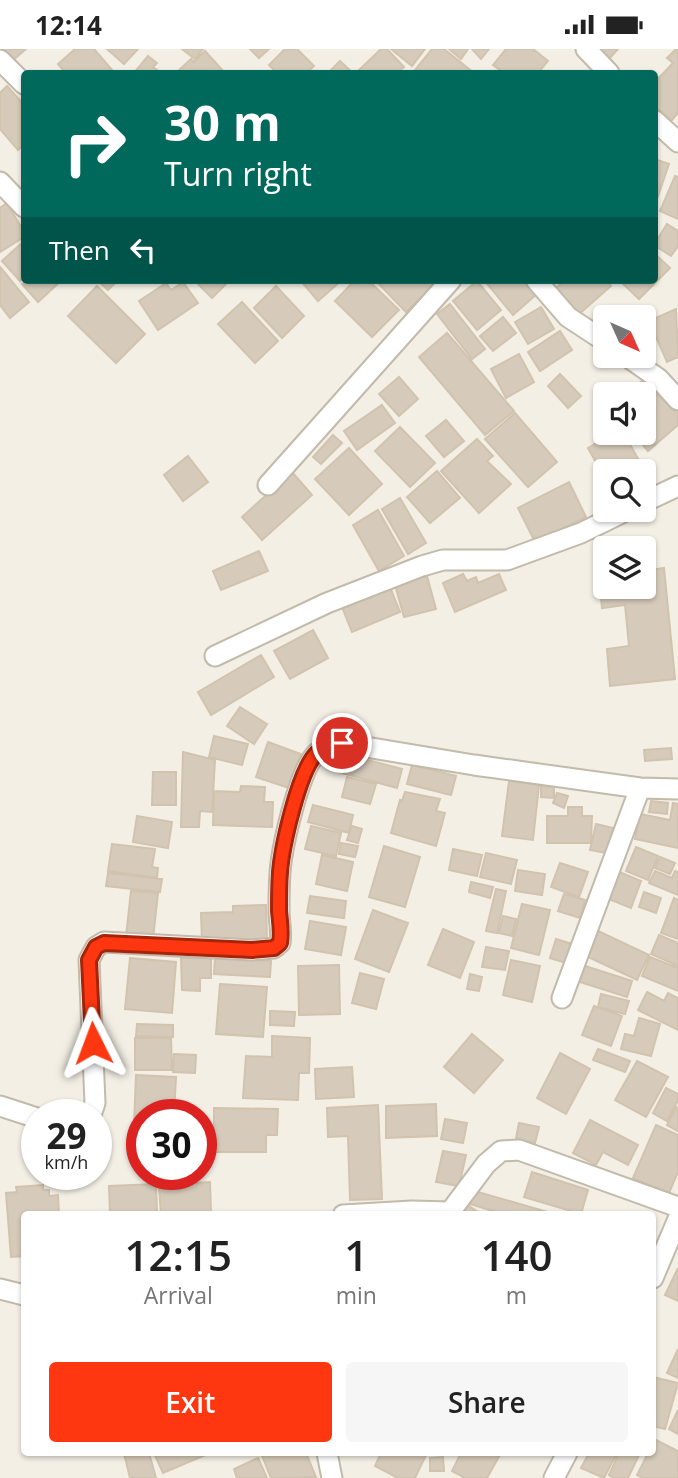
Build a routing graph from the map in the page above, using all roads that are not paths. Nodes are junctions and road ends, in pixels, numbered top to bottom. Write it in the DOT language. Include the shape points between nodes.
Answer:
graph roads {
  1 [pos="586,49"];
  2 [pos="0,60"];
  3 [pos="606,70"];
  4 [pos="21,81"];
  5 [pos="658,124"];
  6 [pos="678,142"];
  7 [pos="0,182"];
  8 [pos="21,204"];
  9 [pos="448,284"];
  10 [pos="539,284"];
  11 [pos="593,333"];
  12 [pos="643,368"];
  13 [pos="678,400"];
  14 [pos="268,485"];
  15 [pos="678,486"];
  16 [pos="656,496"];
  17 [pos="603,522"];
  18 [pos="215,656"];
  19 [pos="640,788"];
  20 [pos="678,789"];
  21 [pos="562,997"];
  22 [pos="95,1099"];
  23 [pos="0,1106"];
  24 [pos="21,1113"];
  25 [pos="678,1207"];
  26 [pos="451,1211"];
  27 [pos="678,1219"];
  28 [pos="656,1271"];
  29 [pos="0,1289"];
  30 [pos="21,1293"];
  31 [pos="328,1456"];
  32 [pos="565,1456"];
  33 [pos="332,1478"];
  34 [pos="554,1478"];
  1 -- 3 [label="street"];
  2 -- 4 [label="street"];
  5 -- 6 [label="street"];
  7 -- 8 [label="street"];
  9 -- 14 [label="street"];
  10 -- 11 [label="street" via="568,317"];
  12 -- 13 [label="street"];
  15 -- 16 [label="street"];
  17 -- 18 [label="street" via="507,561 443,560 422,566 327,603"];
  19 -- 20 [label="street"];
  19 -- 21 [label="street"];
  19 -- 22 [label="street" via="342,743 330,745 307,765 290,819 280,869 280,943 252,950 113,943 96,947 89,960"];
  23 -- 24 [label="street"];
  25 -- 26 [label="street" via="519,1150 501,1151 486,1164"];
  27 -- 28 [label="street"];
  29 -- 30 [label="street"];
  31 -- 33 [label="street"];
  32 -- 34 [label="street"];
}
